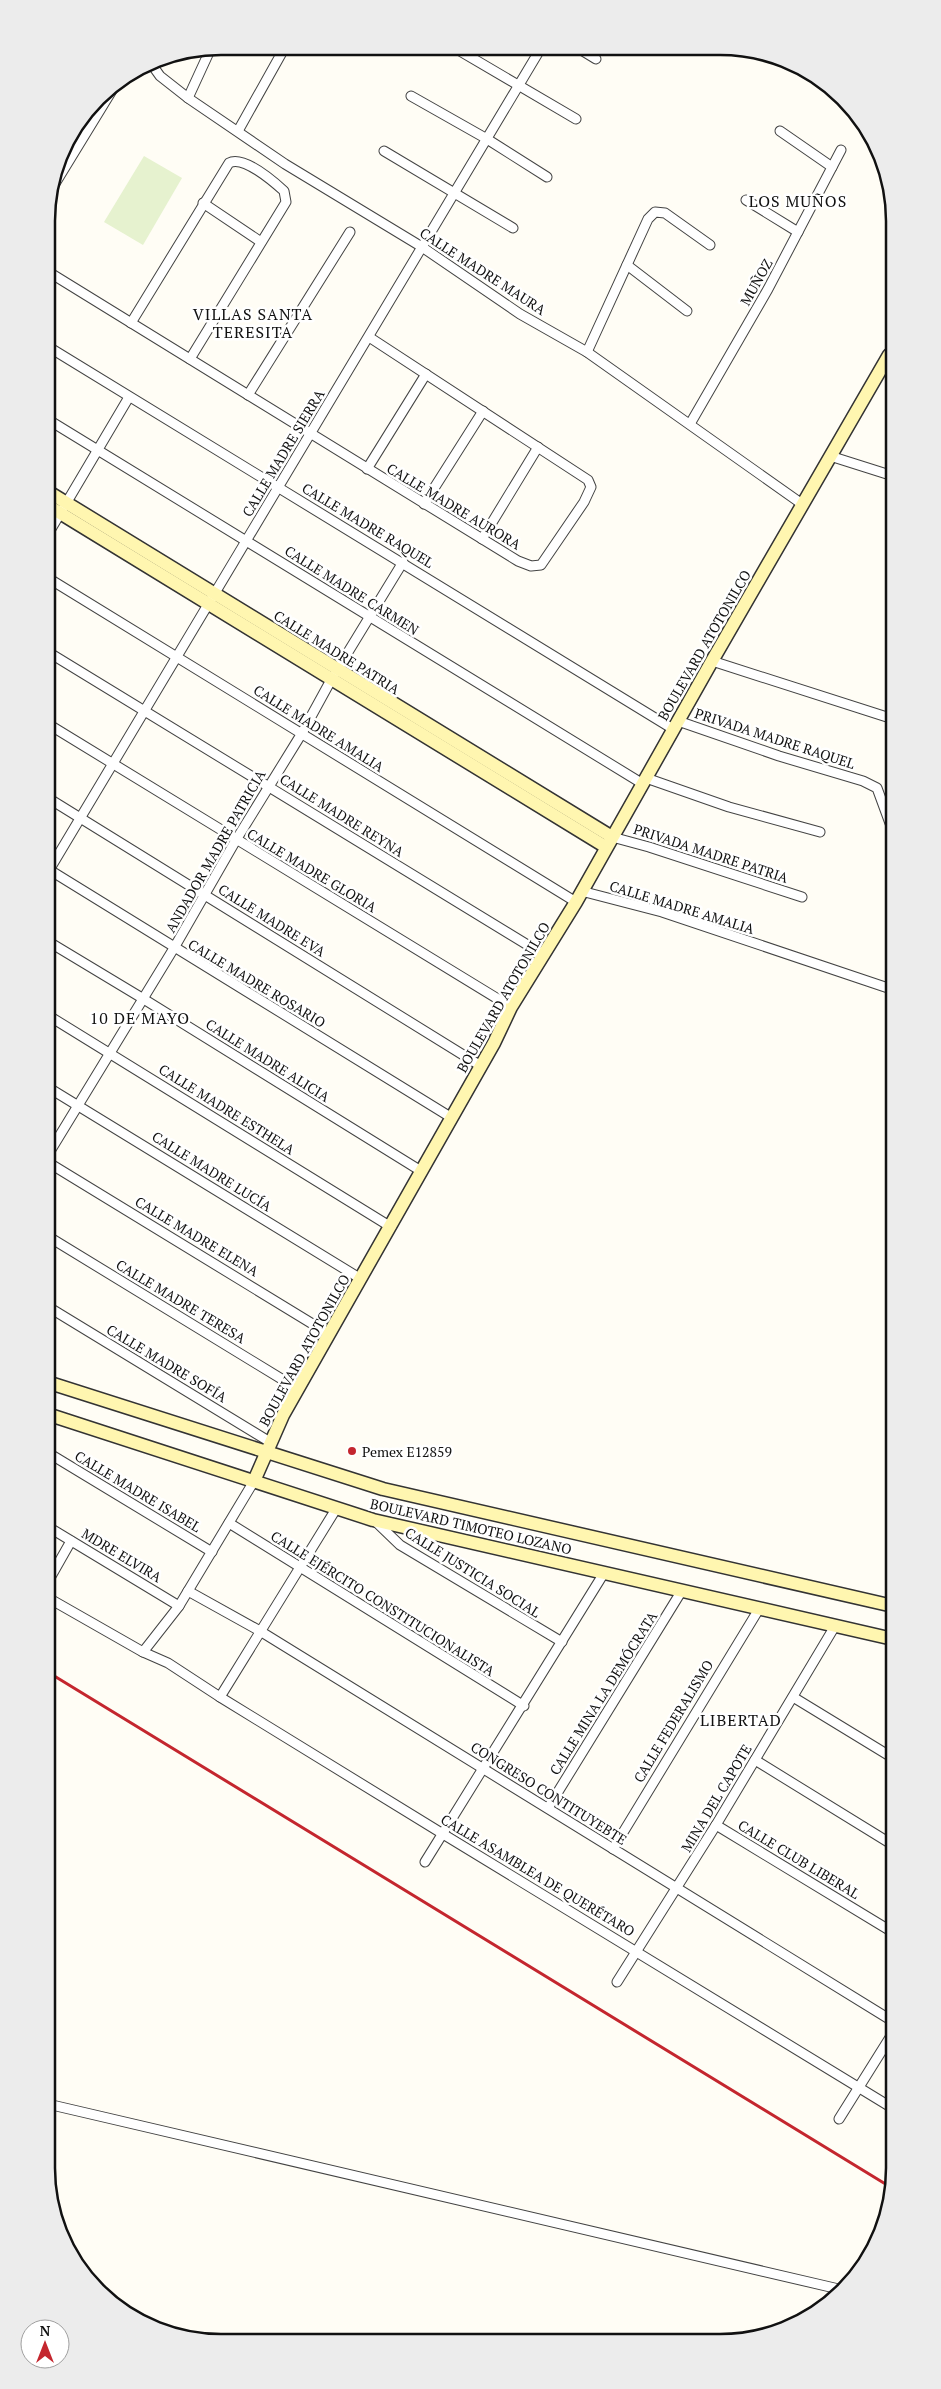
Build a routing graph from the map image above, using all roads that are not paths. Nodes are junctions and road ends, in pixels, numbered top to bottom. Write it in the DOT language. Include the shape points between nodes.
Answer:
graph roads {
  1 [pos="281,55"];
  2 [pos="467,55"];
  3 [pos="537,55"];
  4 [pos="589,55"];
  5 [pos="204,56"];
  6 [pos="596,59"];
  7 [pos="155,69"];
  8 [pos="520,85"];
  9 [pos="411,96"];
  10 [pos="188,98"];
  11 [pos="103,105"];
  12 [pos="576,118"];
  13 [pos="780,130"];
  14 [pos="238,131"];
  15 [pos="487,139"];
  16 [pos="841,150"];
  17 [pos="384,151"];
  18 [pos="832,167"];
  19 [pos="64,168"];
  20 [pos="547,177"];
  21 [pos="454,192"];
  22 [pos="746,200"];
  23 [pos="203,204"];
  24 [pos="513,228"];
  25 [pos="350,232"];
  26 [pos="798,232"];
  27 [pos="261,242"];
  28 [pos="710,245"];
  29 [pos="422,247"];
  30 [pos="627,265"];
  31 [pos="55,276"];
  32 [pos="687,311"];
  33 [pos="131,323"];
  34 [pos="369,337"];
  35 [pos="55,351"];
  36 [pos="587,352"];
  37 [pos="190,359"];
  38 [pos="886,360"];
  39 [pos="426,374"];
  40 [pos="248,395"];
  41 [pos="129,397"];
  42 [pos="483,411"];
  43 [pos="55,424"];
  44 [pos="690,424"];
  45 [pos="311,434"];
  46 [pos="538,447"];
  47 [pos="98,450"];
  48 [pos="830,456"];
  49 [pos="367,469"];
  50 [pos="886,474"];
  51 [pos="278,487"];
  52 [pos="55,499"];
  53 [pos="424,504"];
  54 [pos="802,504"];
  55 [pos="55,506"];
  56 [pos="64,508"];
  57 [pos="55,523"];
  58 [pos="482,539"];
  59 [pos="247,540"];
  60 [pos="403,562"];
  61 [pos="55,582"];
  62 [pos="212,599"];
  63 [pos="370,618"];
  64 [pos="55,656"];
  65 [pos="178,657"];
  66 [pos="712,661"];
  67 [pos="334,675"];
  68 [pos="145,710"];
  69 [pos="886,717"];
  70 [pos="676,725"];
  71 [pos="55,728"];
  72 [pos="302,733"];
  73 [pos="113,764"];
  74 [pos="644,781"];
  75 [pos="268,786"];
  76 [pos="55,802"];
  77 [pos="886,810"];
  78 [pos="81,818"];
  79 [pos="820,832"];
  80 [pos="236,840"];
  81 [pos="609,842"];
  82 [pos="55,860"];
  83 [pos="55,874"];
  84 [pos="204,895"];
  85 [pos="579,896"];
  86 [pos="802,897"];
  87 [pos="55,946"];
  88 [pos="174,948"];
  89 [pos="544,955"];
  90 [pos="886,987"];
  91 [pos="142,998"];
  92 [pos="512,1007"];
  93 [pos="55,1020"];
  94 [pos="110,1052"];
  95 [pos="481,1066"];
  96 [pos="55,1092"];
  97 [pos="79,1106"];
  98 [pos="452,1118"];
  99 [pos="55,1144"];
  100 [pos="55,1168"];
  101 [pos="421,1172"];
  102 [pos="390,1227"];
  103 [pos="55,1240"];
  104 [pos="361,1279"];
  105 [pos="55,1311"];
  106 [pos="329,1334"];
  107 [pos="55,1385"];
  108 [pos="298,1389"];
  109 [pos="55,1417"];
  110 [pos="267,1448"];
  111 [pos="55,1457"];
  112 [pos="254,1481"];
  113 [pos="336,1509"];
  114 [pos="374,1520"];
  115 [pos="229,1523"];
  116 [pos="55,1531"];
  117 [pos="71,1541"];
  118 [pos="212,1552"];
  119 [pos="55,1569"];
  120 [pos="300,1569"];
  121 [pos="604,1573"];
  122 [pos="188,1591"];
  123 [pos="681,1592"];
  124 [pos="55,1602"];
  125 [pos="886,1604"];
  126 [pos="179,1606"];
  127 [pos="758,1609"];
  128 [pos="835,1626"];
  129 [pos="260,1631"];
  130 [pos="886,1637"];
  131 [pos="562,1642"];
  132 [pos="143,1652"];
  133 [pos="220,1697"];
  134 [pos="793,1697"];
  135 [pos="524,1706"];
  136 [pos="886,1754"];
  137 [pos="755,1760"];
  138 [pos="485,1768"];
  139 [pos="548,1808"];
  140 [pos="716,1825"];
  141 [pos="443,1834"];
  142 [pos="886,1840"];
  143 [pos="613,1849"];
  144 [pos="425,1862"];
  145 [pos="677,1887"];
  146 [pos="886,1928"];
  147 [pos="637,1951"];
  148 [pos="617,1982"];
  149 [pos="886,2017"];
  150 [pos="886,2044"];
  151 [pos="859,2088"];
  152 [pos="886,2104"];
  153 [pos="55,2106"];
  154 [pos="839,2119"];
  155 [pos="834,2288"];
  1 -- 14 [label="street"];
  2 -- 8 [label="street"];
  3 -- 8 [label="street, CALLE MADRE SIERRA"];
  4 -- 6 [label="street"];
  5 -- 10 [label="street"];
  7 -- 10 [label="street, CALLE MADRE MAURA"];
  8 -- 12 [label="street"];
  8 -- 15 [label="street, CALLE MADRE SIERRA"];
  9 -- 15 [label="street"];
  10 -- 14 [label="street, CALLE MADRE MAURA"];
  11 -- 19 [label="street"];
  13 -- 18 [label="street"];
  14 -- 29 [label="street, CALLE MADRE MAURA" via="334,196"];
  15 -- 20 [label="street"];
  15 -- 21 [label="street, CALLE MADRE SIERRA"];
  16 -- 18 [label="street, MUÑOZ"];
  17 -- 21 [label="street"];
  18 -- 26 [label="street, MUÑOZ"];
  21 -- 24 [label="street"];
  21 -- 29 [label="street, CALLE MADRE SIERRA"];
  22 -- 26 [label="street"];
  23 -- 27 [label="street"];
  23 -- 27 [label="street" via="228,162 248,165 281,188 286,198"];
  23 -- 33 [label="street"];
  25 -- 40 [label="street"];
  26 -- 44 [label="street, MUÑOZ"];
  27 -- 37 [label="street"];
  28 -- 30 [label="street" via="665,213 655,212 648,218"];
  29 -- 34 [label="street, CALLE MADRE SIERRA"];
  29 -- 36 [label="street, CALLE MADRE MAURA" via="520,314"];
  30 -- 32 [label="street"];
  30 -- 36 [label="street"];
  31 -- 33 [label="street, CALLE MADRE AURORA"];
  33 -- 37 [label="street, CALLE MADRE AURORA"];
  34 -- 39 [label="street, CALLE MADRE AURORA"];
  34 -- 45 [label="street, CALLE MADRE SIERRA"];
  35 -- 41 [label="street, CALLE MADRE RAQUEL"];
  36 -- 44 [label="street, CALLE MADRE MAURA"];
  37 -- 40 [label="street, CALLE MADRE AURORA"];
  38 -- 48 [label="main road, BOULEVARD ATOTONILCO"];
  39 -- 42 [label="street, CALLE MADRE AURORA"];
  39 -- 49 [label="street"];
  40 -- 45 [label="street, CALLE MADRE AURORA"];
  41 -- 47 [label="street"];
  41 -- 51 [label="street, CALLE MADRE RAQUEL"];
  42 -- 46 [label="street, CALLE MADRE AURORA"];
  42 -- 53 [label="street"];
  43 -- 47 [label="street, CALLE MADRE CARMEN"];
  44 -- 54 [label="street, CALLE MADRE MAURA"];
  45 -- 49 [label="street, CALLE MADRE AURORA"];
  45 -- 51 [label="street, CALLE MADRE SIERRA"];
  46 -- 58 [label="street"];
  46 -- 58 [label="street, CALLE MADRE AURORA" via="588,480 591,487 584,502 545,561 536,567 518,561"];
  47 -- 56 [label="street"];
  47 -- 59 [label="street, CALLE MADRE CARMEN"];
  48 -- 50 [label="street"];
  48 -- 54 [label="main road, BOULEVARD ATOTONILCO"];
  49 -- 53 [label="street, CALLE MADRE AURORA"];
  51 -- 59 [label="street, CALLE MADRE SIERRA"];
  51 -- 60 [label="street, CALLE MADRE RAQUEL"];
  52 -- 56 [label="main road, CALLE MADRE PATRIA"];
  53 -- 58 [label="street, CALLE MADRE AURORA"];
  54 -- 66 [label="main road, BOULEVARD ATOTONILCO"];
  55 -- 56 [label="main road, CALLE MADRE PATRIA"];
  56 -- 57 [label="street"];
  56 -- 62 [label="main road, CALLE MADRE PATRIA"];
  59 -- 62 [label="street, CALLE MADRE SIERRA"];
  59 -- 63 [label="street, CALLE MADRE CARMEN"];
  60 -- 63 [label="street, ANDADOR MADRE PATRICIA"];
  60 -- 70 [label="street, CALLE MADRE RAQUEL"];
  61 -- 65 [label="street, CALLE MADRE AMALIA"];
  62 -- 65 [label="street, CALLE MADRE SIERRA"];
  62 -- 67 [label="main road, CALLE MADRE PATRIA"];
  63 -- 67 [label="street, ANDADOR MADRE PATRICIA"];
  63 -- 74 [label="street, CALLE MADRE CARMEN"];
  64 -- 68 [label="street, CALLE MADRE REYNA"];
  65 -- 68 [label="street, CALLE MADRE SIERRA"];
  65 -- 72 [label="street, CALLE MADRE AMALIA"];
  66 -- 69 [label="street"];
  66 -- 70 [label="main road, BOULEVARD ATOTONILCO"];
  67 -- 72 [label="street, ANDADOR MADRE PATRICIA"];
  67 -- 81 [label="main road, CALLE MADRE PATRIA"];
  68 -- 73 [label="street, CALLE MADRE SIERRA"];
  68 -- 75 [label="street, CALLE MADRE REYNA"];
  70 -- 74 [label="main road, BOULEVARD ATOTONILCO"];
  70 -- 77 [label="street, PRIVADA MADRE RAQUEL" via="863,781 877,788"];
  71 -- 73 [label="street, CALLE MADRE GLORIA"];
  72 -- 75 [label="street, ANDADOR MADRE PATRICIA"];
  72 -- 85 [label="street, CALLE MADRE AMALIA"];
  73 -- 78 [label="street, CALLE MADRE SIERRA"];
  73 -- 80 [label="street, CALLE MADRE GLORIA"];
  74 -- 79 [label="street, CALLE MADRE CARMEN"];
  74 -- 81 [label="main road, BOULEVARD ATOTONILCO"];
  75 -- 80 [label="street, ANDADOR MADRE PATRICIA"];
  75 -- 89 [label="street, CALLE MADRE REYNA"];
  76 -- 78 [label="street, CALLE MADRE EVA"];
  78 -- 82 [label="street, CALLE MADRE SIERRA"];
  78 -- 84 [label="street, CALLE MADRE EVA"];
  80 -- 84 [label="street, ANDADOR MADRE PATRICIA"];
  80 -- 92 [label="street, CALLE MADRE GLORIA"];
  81 -- 85 [label="main road, BOULEVARD ATOTONILCO"];
  81 -- 86 [label="street, PRIVADA MADRE PATRIA" via="649,846"];
  83 -- 88 [label="street, CALLE MADRE ROSARIO"];
  84 -- 88 [label="street, ANDADOR MADRE PATRICIA"];
  84 -- 95 [label="street, CALLE MADRE EVA"];
  85 -- 89 [label="main road, BOULEVARD ATOTONILCO"];
  85 -- 90 [label="street, CALLE MADRE AMALIA" via="662,912"];
  87 -- 91 [label="street, CALLE MADRE ALICIA"];
  88 -- 91 [label="street, ANDADOR MADRE PATRICIA"];
  88 -- 98 [label="street, CALLE MADRE ROSARIO"];
  89 -- 92 [label="main road, BOULEVARD ATOTONILCO"];
  91 -- 94 [label="street, ANDADOR MADRE PATRICIA"];
  91 -- 101 [label="street, CALLE MADRE ALICIA"];
  92 -- 95 [label="main road, BOULEVARD ATOTONILCO"];
  93 -- 94 [label="street, CALLE MADRE ESTHELA"];
  94 -- 97 [label="street, ANDADOR MADRE PATRICIA"];
  94 -- 102 [label="street, CALLE MADRE ESTHELA"];
  95 -- 98 [label="main road, BOULEVARD ATOTONILCO"];
  96 -- 97 [label="street, CALLE MADRE LUCÍA"];
  97 -- 99 [label="street, ANDADOR MADRE PATRICIA"];
  97 -- 104 [label="street, CALLE MADRE LUCÍA"];
  98 -- 101 [label="main road, BOULEVARD ATOTONILCO"];
  100 -- 106 [label="street, CALLE MADRE ELENA"];
  101 -- 102 [label="main road, BOULEVARD ATOTONILCO"];
  102 -- 104 [label="main road, BOULEVARD ATOTONILCO"];
  103 -- 108 [label="street, CALLE MADRE TERESA"];
  104 -- 106 [label="main road, BOULEVARD ATOTONILCO"];
  105 -- 110 [label="street, CALLE MADRE SOFÍA"];
  106 -- 108 [label="main road, BOULEVARD ATOTONILCO"];
  107 -- 110 [label="main road, BOULEVARD TIMOTEO LOZANO"];
  108 -- 110 [label="main road, BOULEVARD ATOTONILCO"];
  109 -- 112 [label="main road, BOULEVARD TIMOTEO LOZANO"];
  110 -- 112 [label="main road, BOULEVARD ATOTONILCO"];
  110 -- 125 [label="main road, BOULEVARD TIMOTEO LOZANO" via="383,1489"];
  111 -- 118 [label="street, CALLE MADRE ISABEL"];
  112 -- 113 [label="main road, BOULEVARD TIMOTEO LOZANO"];
  112 -- 115 [label="street, BOULEVARD ATOTONILCO"];
  113 -- 114 [label="main road, BOULEVARD TIMOTEO LOZANO"];
  113 -- 120 [label="street"];
  114 -- 121 [label="main road, BOULEVARD TIMOTEO LOZANO"];
  114 -- 131 [label="street, CALLE JUSTICIA SOCIAL" via="407,1549"];
  115 -- 118 [label="street, BOULEVARD ATOTONILCO"];
  115 -- 120 [label="street, CALLE EJÉRCITO CONSTITUCIONALISTA"];
  116 -- 117 [label="street, MDRE ELVIRA"];
  117 -- 119 [label="street"];
  117 -- 126 [label="street, MDRE ELVIRA"];
  118 -- 122 [label="street, BOULEVARD ATOTONILCO"];
  120 -- 129 [label="street"];
  120 -- 135 [label="street, CALLE EJÉRCITO CONSTITUCIONALISTA"];
  121 -- 123 [label="main road, BOULEVARD TIMOTEO LOZANO"];
  121 -- 131 [label="street"];
  122 -- 126 [label="street, BOULEVARD ATOTONILCO"];
  122 -- 129 [label="street, CONGRESO CONTITUYEBTE"];
  123 -- 127 [label="main road, BOULEVARD TIMOTEO LOZANO"];
  123 -- 139 [label="street, CALLE MINA LA DEMÓCRATA"];
  124 -- 132 [label="street, CALLE ASAMBLEA DE QUERÉTARO"];
  126 -- 132 [label="street, BOULEVARD ATOTONILCO"];
  127 -- 128 [label="main road, BOULEVARD TIMOTEO LOZANO"];
  127 -- 143 [label="street, CALLE FEDERALISMO"];
  128 -- 130 [label="main road, BOULEVARD TIMOTEO LOZANO"];
  128 -- 134 [label="street, MINA DEL CAPOTE"];
  129 -- 133 [label="street"];
  129 -- 138 [label="street, CONGRESO CONTITUYEBTE"];
  131 -- 135 [label="street"];
  132 -- 133 [label="street, CALLE ASAMBLEA DE QUERÉTARO" via="168,1663"];
  133 -- 141 [label="street, CALLE ASAMBLEA DE QUERÉTARO"];
  134 -- 136 [label="street"];
  134 -- 137 [label="street, MINA DEL CAPOTE"];
  135 -- 138 [label="street"];
  137 -- 140 [label="street, MINA DEL CAPOTE"];
  137 -- 142 [label="street"];
  138 -- 139 [label="street, CONGRESO CONTITUYEBTE"];
  138 -- 141 [label="street"];
  139 -- 143 [label="street, CONGRESO CONTITUYEBTE"];
  140 -- 145 [label="street, MINA DEL CAPOTE"];
  140 -- 146 [label="street, CALLE CLUB LIBERAL"];
  141 -- 144 [label="street"];
  141 -- 147 [label="street, CALLE ASAMBLEA DE QUERÉTARO"];
  143 -- 145 [label="street, CONGRESO CONTITUYEBTE"];
  145 -- 147 [label="street, MINA DEL CAPOTE"];
  145 -- 149 [label="street, CONGRESO CONTITUYEBTE"];
  147 -- 148 [label="street, MINA DEL CAPOTE"];
  147 -- 151 [label="street, CALLE ASAMBLEA DE QUERÉTARO"];
  150 -- 151 [label="street"];
  151 -- 152 [label="street, CALLE ASAMBLEA DE QUERÉTARO"];
  151 -- 154 [label="street"];
  153 -- 155 [label="street"];
}
